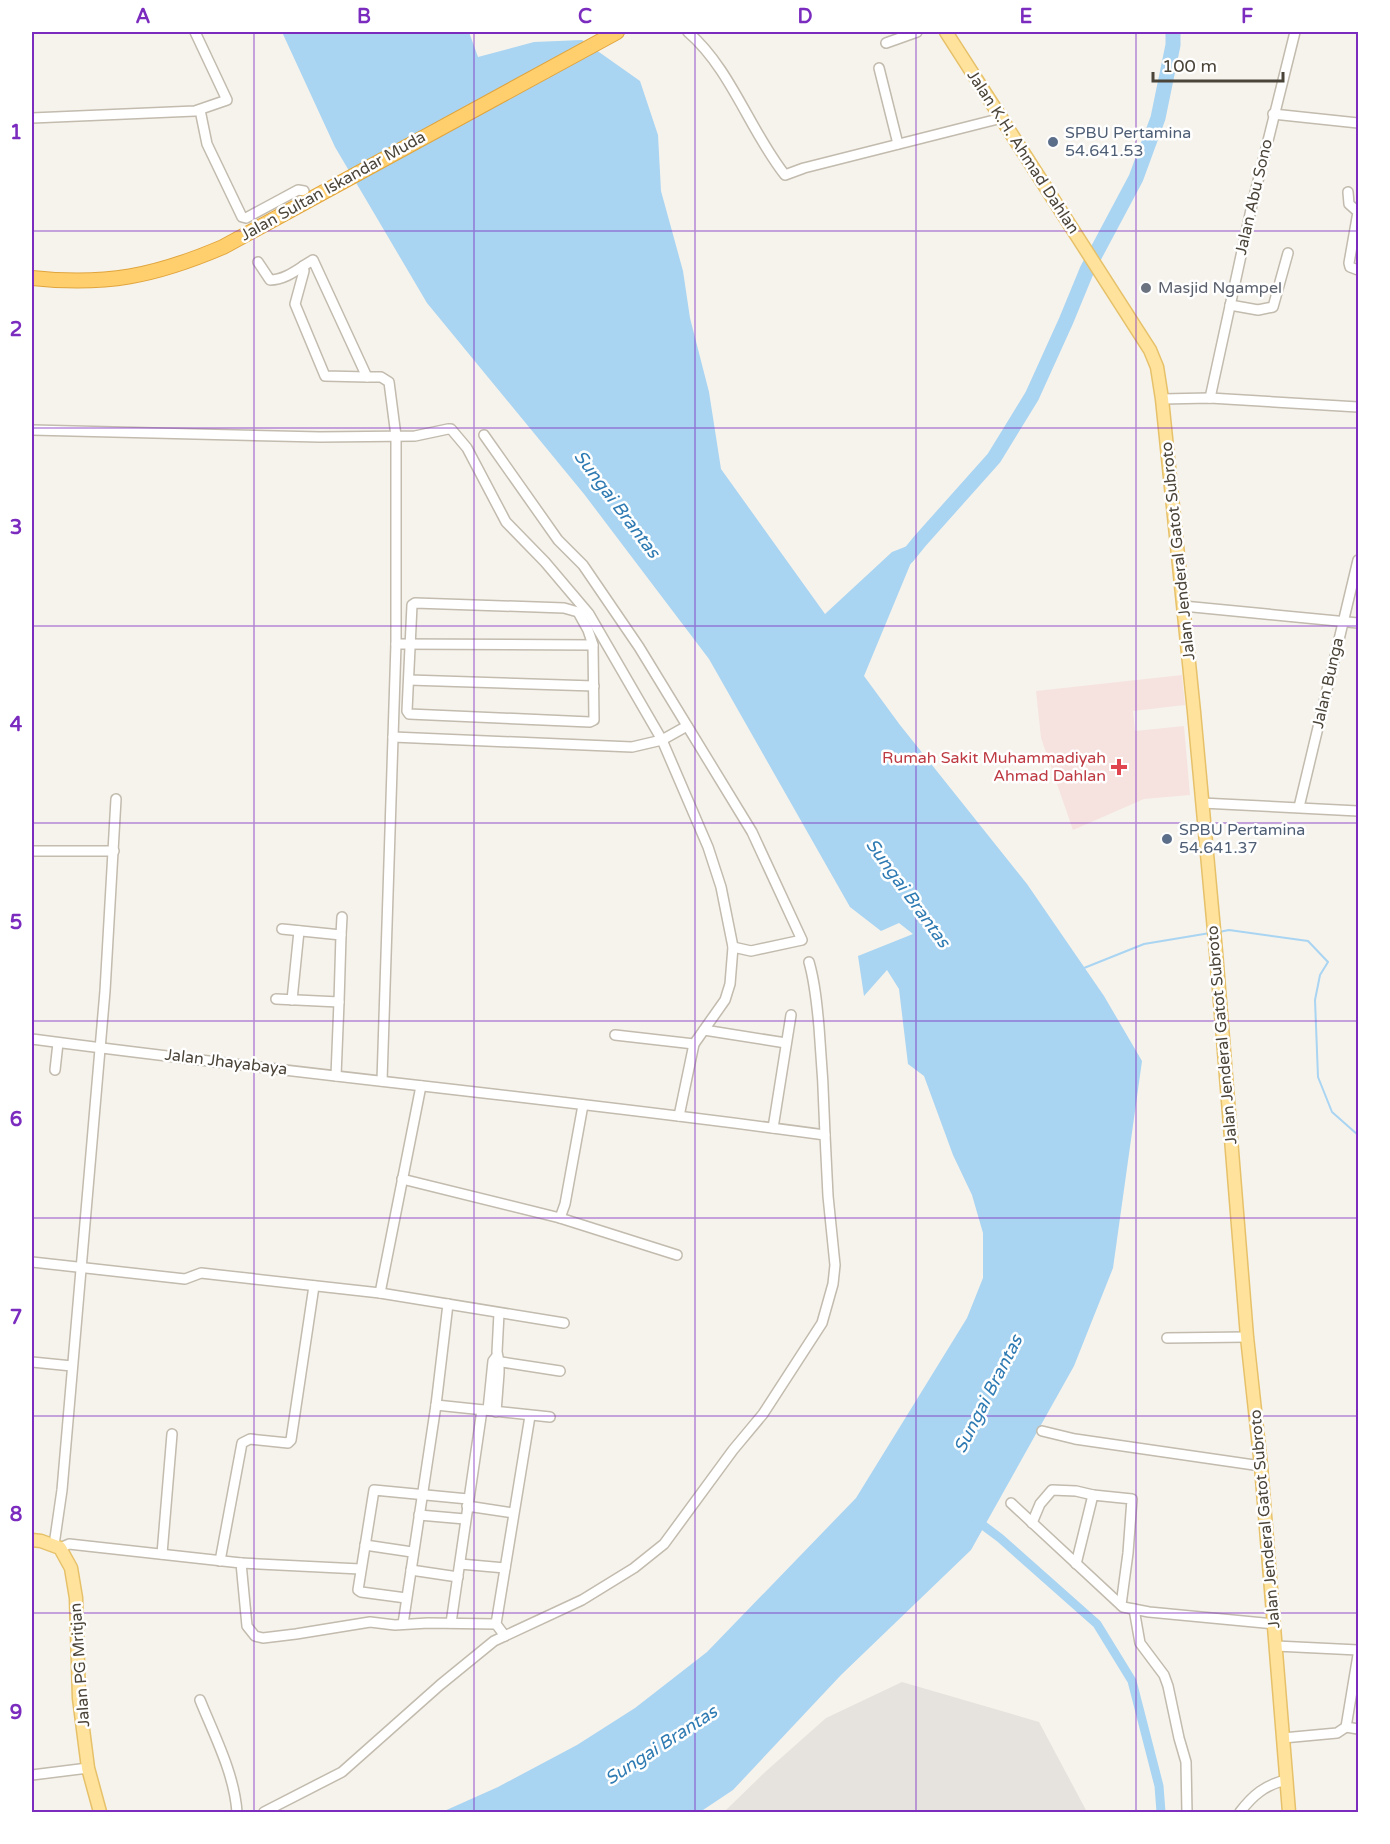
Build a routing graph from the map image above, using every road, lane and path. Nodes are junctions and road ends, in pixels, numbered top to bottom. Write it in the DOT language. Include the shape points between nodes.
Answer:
graph roads {
  1 [pos="195,32"];
  2 [pos="617,32"];
  3 [pos="688,32"];
  4 [pos="917,32"];
  5 [pos="946,32"];
  6 [pos="1295,32"];
  7 [pos="886,43"];
  8 [pos="879,68"];
  9 [pos="200,110"];
  10 [pos="1273,114"];
  11 [pos="32,118"];
  12 [pos="1002,118"];
  13 [pos="1359,123"];
  14 [pos="898,144"];
  15 [pos="1348,192"];
  16 [pos="304,196"];
  17 [pos="1288,253"];
  18 [pos="258,262"];
  19 [pos="303,266"];
  20 [pos="1359,270"];
  21 [pos="1101,273"];
  22 [pos="32,278"];
  23 [pos="1230,305"];
  24 [pos="368,377"];
  25 [pos="1210,398"];
  26 [pos="1162,399"];
  27 [pos="1359,407"];
  28 [pos="32,430"];
  29 [pos="484,435"];
  30 [pos="396,436"];
  31 [pos="1359,560"];
  32 [pos="1183,606"];
  33 [pos="1343,621"];
  34 [pos="1359,623"];
  35 [pos="396,644"];
  36 [pos="411,644"];
  37 [pos="593,645"];
  38 [pos="409,680"];
  39 [pos="594,686"];
  40 [pos="687,726"];
  41 [pos="393,737"];
  42 [pos="662,740"];
  43 [pos="116,799"];
  44 [pos="1202,803"];
  45 [pos="1299,807"];
  46 [pos="1359,811"];
  47 [pos="32,851"];
  48 [pos="114,851"];
  49 [pos="342,917"];
  50 [pos="282,929"];
  51 [pos="299,931"];
  52 [pos="341,935"];
  53 [pos="733,947"];
  54 [pos="809,962"];
  55 [pos="276,999"];
  56 [pos="292,1000"];
  57 [pos="339,1002"];
  58 [pos="790,1015"];
  59 [pos="704,1030"];
  60 [pos="615,1035"];
  61 [pos="32,1039"];
  62 [pos="58,1043"];
  63 [pos="786,1043"];
  64 [pos="694,1044"];
  65 [pos="100,1048"];
  66 [pos="55,1070"];
  67 [pos="336,1076"];
  68 [pos="382,1081"];
  69 [pos="421,1086"];
  70 [pos="583,1105"];
  71 [pos="679,1116"];
  72 [pos="773,1128"];
  73 [pos="825,1135"];
  74 [pos="402,1179"];
  75 [pos="560,1218"];
  76 [pos="677,1255"];
  77 [pos="32,1262"];
  78 [pos="81,1268"];
  79 [pos="314,1286"];
  80 [pos="380,1293"];
  81 [pos="448,1304"];
  82 [pos="499,1315"];
  83 [pos="564,1324"];
  84 [pos="1247,1337"];
  85 [pos="1167,1338"];
  86 [pos="496,1359"];
  87 [pos="32,1362"];
  88 [pos="72,1366"];
  89 [pos="560,1371"];
  90 [pos="436,1405"];
  91 [pos="488,1410"];
  92 [pos="530,1416"];
  93 [pos="550,1417"];
  94 [pos="1042,1431"];
  95 [pos="172,1434"];
  96 [pos="1261,1466"];
  97 [pos="422,1495"];
  98 [pos="1093,1495"];
  99 [pos="467,1503"];
  100 [pos="1011,1503"];
  101 [pos="513,1513"];
  102 [pos="418,1515"];
  103 [pos="465,1519"];
  104 [pos="1032,1523"];
  105 [pos="32,1540"];
  106 [pos="365,1545"];
  107 [pos="57,1546"];
  108 [pos="412,1552"];
  109 [pos="162,1554"];
  110 [pos="220,1561"];
  111 [pos="241,1563"];
  112 [pos="460,1564"];
  113 [pos="1076,1564"];
  114 [pos="505,1568"];
  115 [pos="360,1569"];
  116 [pos="411,1570"];
  117 [pos="458,1577"];
  118 [pos="406,1598"];
  119 [pos="1121,1605"];
  120 [pos="1134,1609"];
  121 [pos="451,1623"];
  122 [pos="403,1624"];
  123 [pos="496,1624"];
  124 [pos="1274,1624"];
  125 [pos="505,1636"];
  126 [pos="1276,1646"];
  127 [pos="1359,1650"];
  128 [pos="1359,1655"];
  129 [pos="200,1700"];
  130 [pos="1346,1727"];
  131 [pos="1359,1729"];
  132 [pos="1283,1738"];
  133 [pos="87,1768"];
  134 [pos="32,1775"];
  135 [pos="1286,1780"];
  136 [pos="100,1811"];
  137 [pos="237,1812"];
  138 [pos="264,1812"];
  139 [pos="1187,1812"];
  140 [pos="1240,1812"];
  141 [pos="1289,1812"];
  1 -- 9 [label="street" via="227,100"];
  2 -- 16 [label="highway, Jalan Sultan Iskandar Muda"];
  3 -- 14 [label="street" via="707,51 785,175"];
  4 -- 7 [label="street"];
  5 -- 12 [label="main road, Jalan K.H. Ahmad Dahlan"];
  6 -- 10 [label="street, Jalan Abu Sono"];
  8 -- 14 [label="street"];
  9 -- 11 [label="street"];
  9 -- 16 [label="street" via="207,144 242,217 298,190"];
  10 -- 13 [label="street"];
  10 -- 23 [label="street, Jalan Abu Sono"];
  12 -- 14 [label="street"];
  12 -- 21 [label="main road, Jalan K.H. Ahmad Dahlan"];
  15 -- 20 [label="street" via="1349,204 1358,212 1349,263"];
  16 -- 22 [label="highway, Jalan Sultan Iskandar Muda" via="223,247 178,265 109,280"];
  17 -- 23 [label="street" via="1273,307 1258,310"];
  18 -- 19 [label="street" via="270,280 286,277"];
  19 -- 24 [label="street" via="313,260"];
  19 -- 24 [label="street" via="295,304 325,376"];
  21 -- 26 [label="main road, Jalan Jenderal Gatot Subroto" via="1150,350"];
  23 -- 25 [label="street, Jalan Abu Sono"];
  24 -- 30 [label="street" via="381,377 389,382"];
  25 -- 26 [label="street"];
  25 -- 27 [label="street"];
  26 -- 32 [label="main road, Jalan Jenderal Gatot Subroto"];
  28 -- 30 [label="street"];
  29 -- 40 [label="street" via="558,540 583,565"];
  30 -- 35 [label="street"];
  30 -- 42 [label="street" via="448,429 468,448 500,514 589,614"];
  31 -- 33 [label="street, Jalan Bunga"];
  32 -- 33 [label="street"];
  32 -- 44 [label="main road, Jalan Jenderal Gatot Subroto"];
  33 -- 34 [label="street"];
  33 -- 45 [label="street, Jalan Bunga"];
  35 -- 36 [label="street"];
  35 -- 41 [label="street"];
  36 -- 37 [label="street"];
  36 -- 37 [label="street" via="415,603 572,609 578,612"];
  36 -- 38 [label="street"];
  37 -- 39 [label="street"];
  38 -- 39 [label="street"];
  38 -- 39 [label="street" via="407,711 411,715 590,722 594,720"];
  40 -- 42 [label="street"];
  40 -- 53 [label="street" via="752,832 802,940 751,951"];
  41 -- 42 [label="street" via="632,747"];
  41 -- 68 [label="street"];
  42 -- 53 [label="street" via="708,847"];
  43 -- 48 [label="street"];
  44 -- 45 [label="street"];
  44 -- 84 [label="main road, Jalan Jenderal Gatot Subroto"];
  45 -- 46 [label="street"];
  47 -- 48 [label="street"];
  48 -- 65 [label="street"];
  49 -- 52 [label="street"];
  50 -- 51 [label="street"];
  51 -- 52 [label="street"];
  51 -- 56 [label="street"];
  52 -- 57 [label="street"];
  53 -- 59 [label="street" via="727,995"];
  54 -- 73 [label="street" via="823,1072"];
  55 -- 56 [label="street"];
  56 -- 57 [label="street"];
  57 -- 67 [label="street"];
  58 -- 63 [label="street"];
  59 -- 63 [label="street"];
  59 -- 64 [label="street"];
  60 -- 64 [label="street"];
  61 -- 62 [label="street, Jalan Jhayabaya"];
  62 -- 65 [label="street, Jalan Jhayabaya"];
  62 -- 66 [label="street"];
  63 -- 72 [label="street"];
  64 -- 71 [label="street"];
  65 -- 67 [label="street, Jalan Jhayabaya"];
  65 -- 78 [label="street"];
  67 -- 68 [label="street, Jalan Jhayabaya"];
  68 -- 69 [label="street, Jalan Jhayabaya"];
  69 -- 70 [label="street, Jalan Jhayabaya"];
  69 -- 74 [label="street"];
  70 -- 71 [label="street, Jalan Jhayabaya"];
  70 -- 75 [label="street"];
  71 -- 72 [label="street, Jalan Jhayabaya"];
  72 -- 73 [label="street, Jalan Jhayabaya"];
  73 -- 125 [label="street" via="835,1265 822,1323 805,1350 764,1414 664,1544 582,1600"];
  74 -- 75 [label="street"];
  74 -- 80 [label="street"];
  75 -- 76 [label="street"];
  77 -- 78 [label="street"];
  78 -- 79 [label="street" via="185,1279 201,1272"];
  78 -- 88 [label="street"];
  79 -- 80 [label="street"];
  79 -- 110 [label="street" via="291,1440 288,1443 250,1439 242,1443"];
  80 -- 81 [label="street"];
  81 -- 82 [label="street"];
  81 -- 90 [label="street"];
  82 -- 83 [label="street"];
  82 -- 86 [label="street"];
  84 -- 85 [label="street"];
  84 -- 96 [label="main road, Jalan Jenderal Gatot Subroto"];
  86 -- 89 [label="street"];
  86 -- 91 [label="street"];
  87 -- 88 [label="street"];
  88 -- 107 [label="street"];
  90 -- 91 [label="street"];
  90 -- 97 [label="street"];
  91 -- 92 [label="street"];
  91 -- 99 [label="street"];
  92 -- 93 [label="street"];
  92 -- 101 [label="street"];
  94 -- 96 [label="street"];
  95 -- 109 [label="street"];
  96 -- 124 [label="main road, Jalan Jenderal Gatot Subroto"];
  97 -- 99 [label="street"];
  97 -- 102 [label="street"];
  97 -- 106 [label="street" via="374,1490"];
  98 -- 104 [label="street" via="1052,1490 1040,1504"];
  98 -- 113 [label="street"];
  98 -- 119 [label="street" via="1133,1500"];
  99 -- 101 [label="street"];
  99 -- 103 [label="street"];
  100 -- 104 [label="street"];
  101 -- 114 [label="street"];
  102 -- 103 [label="street"];
  102 -- 108 [label="street"];
  103 -- 112 [label="street"];
  104 -- 113 [label="street"];
  105 -- 107 [label="main road"];
  106 -- 108 [label="street"];
  106 -- 115 [label="street"];
  107 -- 109 [label="street"];
  107 -- 133 [label="main road, Jalan PG Mritjan" via="71,1568 76,1598 79,1698"];
  108 -- 116 [label="street"];
  109 -- 110 [label="street"];
  110 -- 111 [label="street"];
  111 -- 115 [label="street"];
  111 -- 122 [label="street" via="247,1626 255,1636 357,1624"];
  112 -- 114 [label="street"];
  112 -- 117 [label="street"];
  113 -- 119 [label="street"];
  114 -- 123 [label="street"];
  115 -- 118 [label="street" via="357,1587 361,1592"];
  116 -- 117 [label="street"];
  116 -- 118 [label="street"];
  117 -- 121 [label="street"];
  118 -- 122 [label="street"];
  119 -- 120 [label="street"];
  120 -- 124 [label="street"];
  120 -- 139 [label="street" via="1140,1643 1168,1686 1186,1762"];
  121 -- 122 [label="street"];
  121 -- 123 [label="street"];
  123 -- 125 [label="street"];
  124 -- 126 [label="main road, Jalan Jenderal Gatot Subroto"];
  125 -- 138 [label="street" via="440,1685 342,1772"];
  126 -- 127 [label="street"];
  126 -- 132 [label="main road, Jalan Jenderal Gatot Subroto"];
  128 -- 130 [label="street"];
  129 -- 137 [label="street" via="235,1790"];
  130 -- 131 [label="street"];
  130 -- 132 [label="street" via="1336,1733"];
  132 -- 135 [label="main road, Jalan Jenderal Gatot Subroto"];
  133 -- 134 [label="street"];
  133 -- 136 [label="main road, Jalan PG Mritjan"];
  135 -- 140 [label="street" via="1259,1791"];
  135 -- 141 [label="main road, Jalan Jenderal Gatot Subroto"];
}
